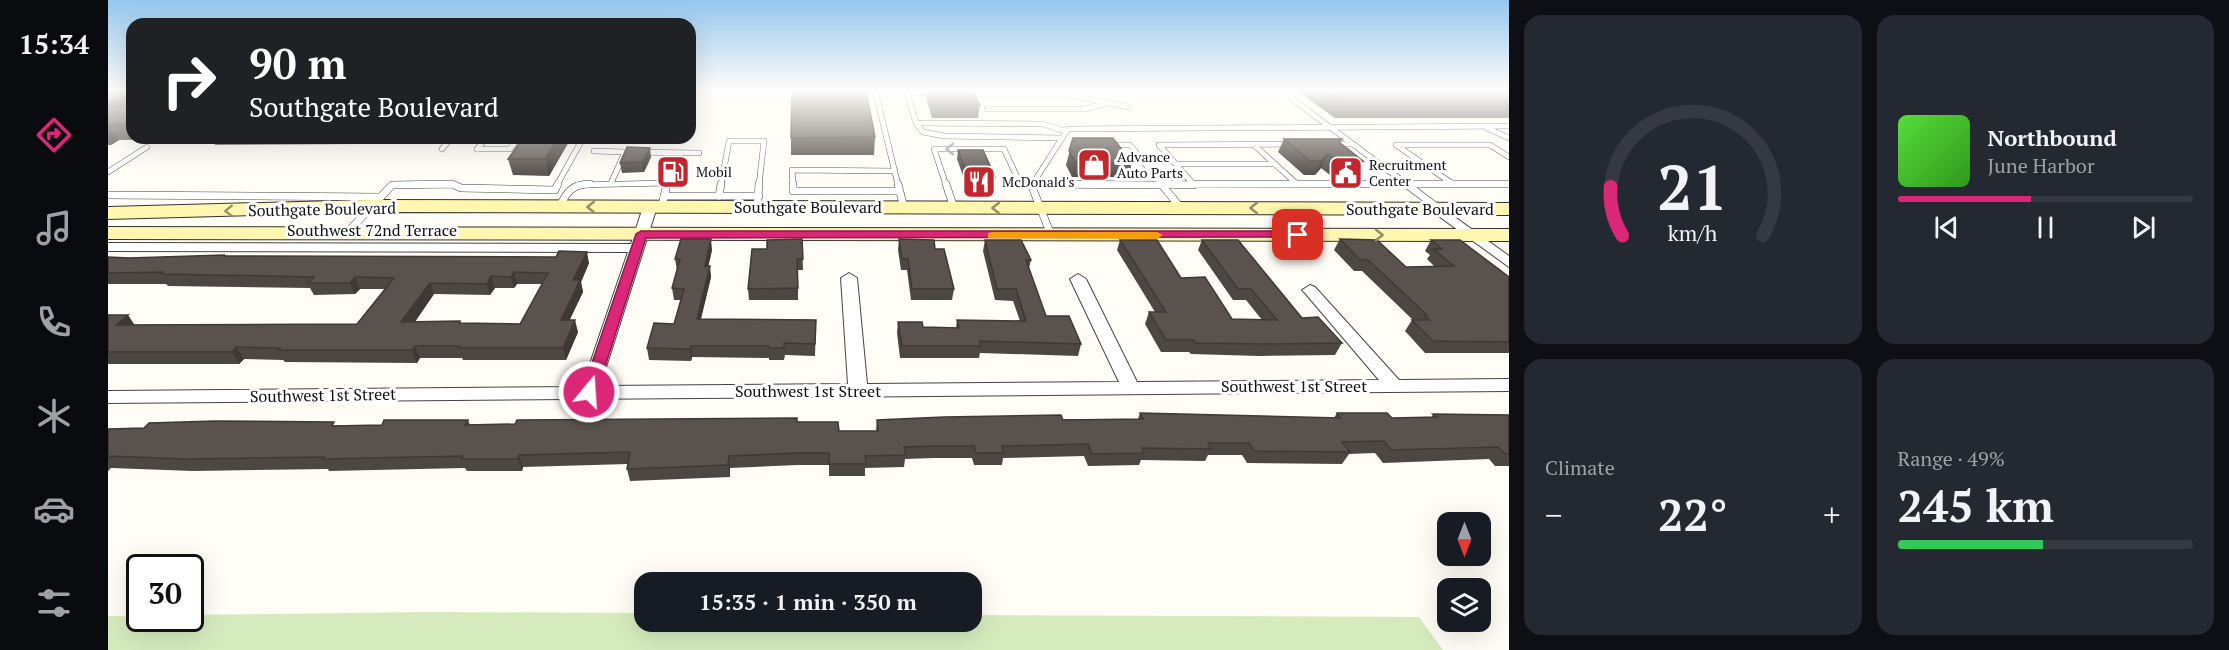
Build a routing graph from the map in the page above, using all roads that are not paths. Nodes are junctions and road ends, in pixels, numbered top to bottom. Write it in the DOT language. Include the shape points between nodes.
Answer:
graph roads {
  1 [pos="882,120"];
  2 [pos="1321,120"];
  3 [pos="915,123"];
  4 [pos="1329,126"];
  5 [pos="1484,126"];
  6 [pos="1509,126"];
  7 [pos="1062,138"];
  8 [pos="1509,138"];
  9 [pos="446,144"];
  10 [pos="481,144"];
  11 [pos="514,144"];
  12 [pos="580,144"];
  13 [pos="1298,144"];
  14 [pos="1320,144"];
  15 [pos="1353,144"];
  16 [pos="1071,145"];
  17 [pos="1094,145"];
  18 [pos="1254,145"];
  19 [pos="147,147"];
  20 [pos="442,149"];
  21 [pos="594,152"];
  22 [pos="625,152"];
  23 [pos="699,153"];
  24 [pos="1509,157"];
  25 [pos="1176,164"];
  26 [pos="1275,165"];
  27 [pos="895,171"];
  28 [pos="108,172"];
  29 [pos="611,183"];
  30 [pos="1031,184"];
  31 [pos="1297,184"];
  32 [pos="1509,184"];
  33 [pos="1162,185"];
  34 [pos="1194,185"];
  35 [pos="1408,185"];
  36 [pos="1453,185"];
  37 [pos="568,190"];
  38 [pos="108,195"];
  39 [pos="719,196"];
  40 [pos="557,199"];
  41 [pos="902,199"];
  42 [pos="376,202"];
  43 [pos="758,202"];
  44 [pos="658,204"];
  45 [pos="954,208"];
  46 [pos="1040,208"];
  47 [pos="1181,208"];
  48 [pos="1438,209"];
  49 [pos="1509,209"];
  50 [pos="108,213"];
  51 [pos="108,233"];
  52 [pos="346,234"];
  53 [pos="1052,235"];
  54 [pos="1473,235"];
  55 [pos="1509,235"];
  56 [pos="639,241"];
  57 [pos="108,247"];
  58 [pos="1509,262"];
  59 [pos="849,278"];
  60 [pos="1077,279"];
  61 [pos="1310,290"];
  62 [pos="1509,385"];
  63 [pos="1394,386"];
  64 [pos="1131,388"];
  65 [pos="858,390"];
  66 [pos="589,392"];
  67 [pos="108,397"];
  1 -- 27 [label="lane"];
  2 -- 4 [label="lane"];
  3 -- 7 [label="lane" via="923,132 944,136"];
  3 -- 7 [label="lane" via="1043,124"];
  4 -- 5 [label="lane"];
  4 -- 7 [label="lane" via="1087,128"];
  4 -- 15 [label="lane"];
  5 -- 6 [label="lane"];
  5 -- 8 [label="lane"];
  7 -- 16 [label="lane"];
  7 -- 30 [label="lane"];
  9 -- 20 [label="lane"];
  10 -- 11 [label="lane" via="477,149 510,149"];
  12 -- 40 [label="lane"];
  13 -- 18 [label="lane"];
  14 -- 15 [label="lane"];
  15 -- 35 [label="lane"];
  17 -- 33 [label="lane" via="1130,145"];
  18 -- 25 [label="lane" via="1159,146"];
  18 -- 26 [label="lane"];
  19 -- 28 [label="lane"];
  21 -- 22 [label="lane"];
  22 -- 23 [label="lane"];
  22 -- 29 [label="lane"];
  24 -- 36 [label="lane" via="1490,145 1396,145"];
  25 -- 26 [label="lane"];
  25 -- 34 [label="lane"];
  26 -- 31 [label="lane"];
  27 -- 41 [label="lane"];
  27 -- 41 [label="lane" via="792,170 793,191"];
  29 -- 37 [label="lane" via="580,184"];
  29 -- 44 [label="lane" via="668,183"];
  30 -- 33 [label="lane"];
  30 -- 45 [label="lane, one-way" via="1017,177 1004,149 933,149"];
  30 -- 46 [label="lane"];
  31 -- 34 [label="lane"];
  31 -- 35 [label="lane"];
  32 -- 36 [label="lane"];
  33 -- 34 [label="lane"];
  33 -- 47 [label="lane"];
  35 -- 36 [label="lane"];
  35 -- 48 [label="lane"];
  37 -- 40 [label="lane"];
  37 -- 40 [label="lane"];
  38 -- 42 [label="lane"];
  39 -- 43 [label="lane"];
  39 -- 43 [label="lane" via="729,141 764,141"];
  39 -- 44 [label="lane"];
  40 -- 42 [label="main road, Southgate Boulevard"];
  44 -- 40 [label="main road, Southgate Boulevard, one-way"];
  41 -- 43 [label="main road, Southgate Boulevard"];
  41 -- 45 [label="main road, Southgate Boulevard"];
  42 -- 50 [label="main road, Southgate Boulevard, one-way"];
  42 -- 52 [label="lane"];
  43 -- 44 [label="main road, Southgate Boulevard"];
  44 -- 56 [label="street"];
  46 -- 45 [label="main road, Southgate Boulevard, one-way"];
  46 -- 47 [label="main road, Southgate Boulevard"];
  46 -- 53 [label="lane"];
  48 -- 47 [label="main road, Southgate Boulevard, one-way"];
  48 -- 49 [label="main road, Southgate Boulevard"];
  48 -- 54 [label="street"];
  51 -- 52 [label="main road, Southgate Boulevard"];
  52 -- 56 [label="main road, Southgate Boulevard"];
  53 -- 54 [label="main road, Southgate Boulevard, one-way"];
  53 -- 56 [label="main road, Southgate Boulevard"];
  54 -- 55 [label="main road, Southgate Boulevard"];
  54 -- 58 [label="street"];
  56 -- 57 [label="street, Southwest 72nd Terrace"];
  56 -- 66 [label="street"];
  59 -- 65 [label="street"];
  60 -- 64 [label="street"];
  61 -- 63 [label="street"];
  62 -- 63 [label="street, Southwest 1st Street"];
  63 -- 64 [label="street, Southwest 1st Street"];
  64 -- 65 [label="street, Southwest 1st Street"];
  65 -- 66 [label="street, Southwest 1st Street"];
  66 -- 67 [label="street, Southwest 1st Street"];
}
